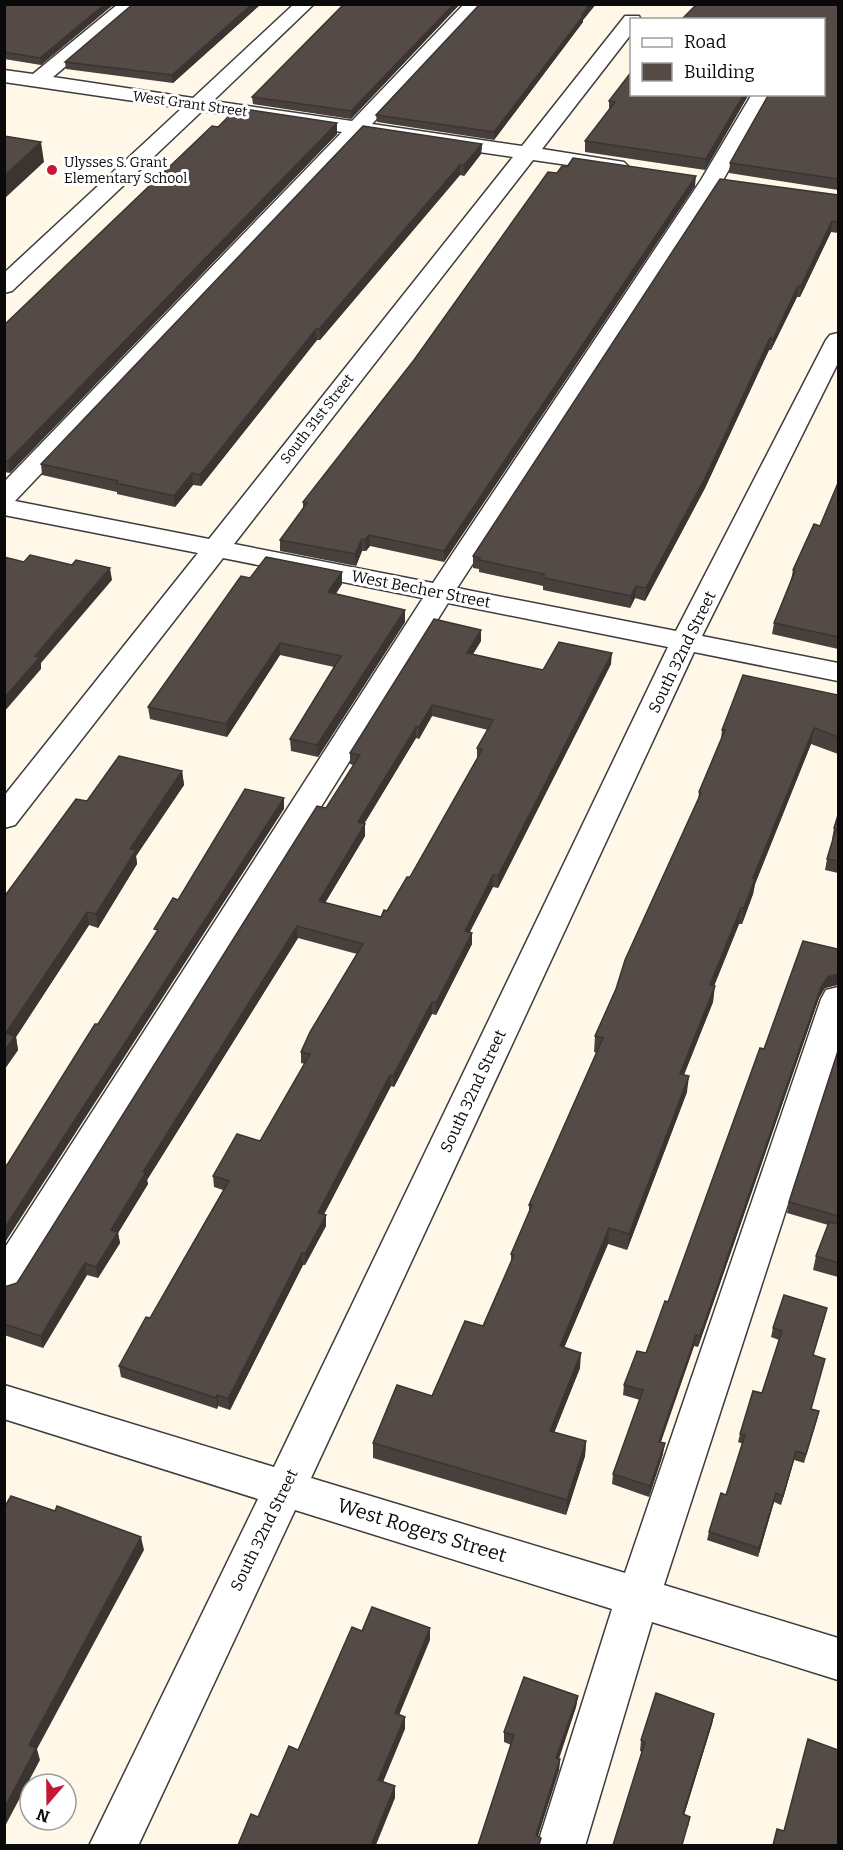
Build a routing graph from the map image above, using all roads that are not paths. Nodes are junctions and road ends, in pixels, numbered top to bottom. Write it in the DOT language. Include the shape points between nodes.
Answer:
graph roads {
  1 [pos="130,4"];
  2 [pos="305,4"];
  3 [pos="475,4"];
  4 [pos="644,4"];
  5 [pos="634,18"];
  6 [pos="630,23"];
  7 [pos="4,76"];
  8 [pos="37,81"];
  9 [pos="761,96"];
  10 [pos="196,105"];
  11 [pos="358,128"];
  12 [pos="526,153"];
  13 [pos="632,168"];
  14 [pos="4,286"];
  15 [pos="838,340"];
  16 [pos="4,498"];
  17 [pos="4,507"];
  18 [pos="215,548"];
  19 [pos="440,593"];
  20 [pos="686,642"];
  21 [pos="838,672"];
  22 [pos="4,818"];
  23 [pos="838,999"];
  24 [pos="4,1282"];
  25 [pos="4,1402"];
  26 [pos="284,1490"];
  27 [pos="641,1596"];
  28 [pos="838,1659"];
  29 [pos="113,1845"];
  30 [pos="561,1845"];
  1 -- 8 [label="street"];
  2 -- 10 [label="street"];
  3 -- 11 [label="street"];
  4 -- 5 [label="street, South 31st Street"];
  6 -- 12 [label="street, South 31st Street"];
  7 -- 8 [label="street, West Grant Street"];
  8 -- 10 [label="street, West Grant Street"];
  9 -- 19 [label="street" via="712,180"];
  10 -- 11 [label="street, West Grant Street"];
  10 -- 14 [label="street"];
  11 -- 12 [label="street, West Grant Street"];
  11 -- 16 [label="street"];
  12 -- 13 [label="street, West Grant Street"];
  12 -- 18 [label="street, South 31st Street"];
  15 -- 20 [label="street, South 32nd Street"];
  17 -- 18 [label="street, West Becher Street"];
  18 -- 19 [label="street, West Becher Street"];
  18 -- 22 [label="street, South 31st Street"];
  19 -- 20 [label="street, West Becher Street"];
  19 -- 24 [label="street"];
  20 -- 21 [label="street, West Becher Street"];
  20 -- 26 [label="street, South 32nd Street"];
  23 -- 27 [label="street"];
  25 -- 26 [label="street, West Rogers Street"];
  26 -- 27 [label="street, West Rogers Street"];
  26 -- 29 [label="street, South 32nd Street"];
  27 -- 28 [label="street, West Rogers Street"];
  27 -- 30 [label="street"];
}
